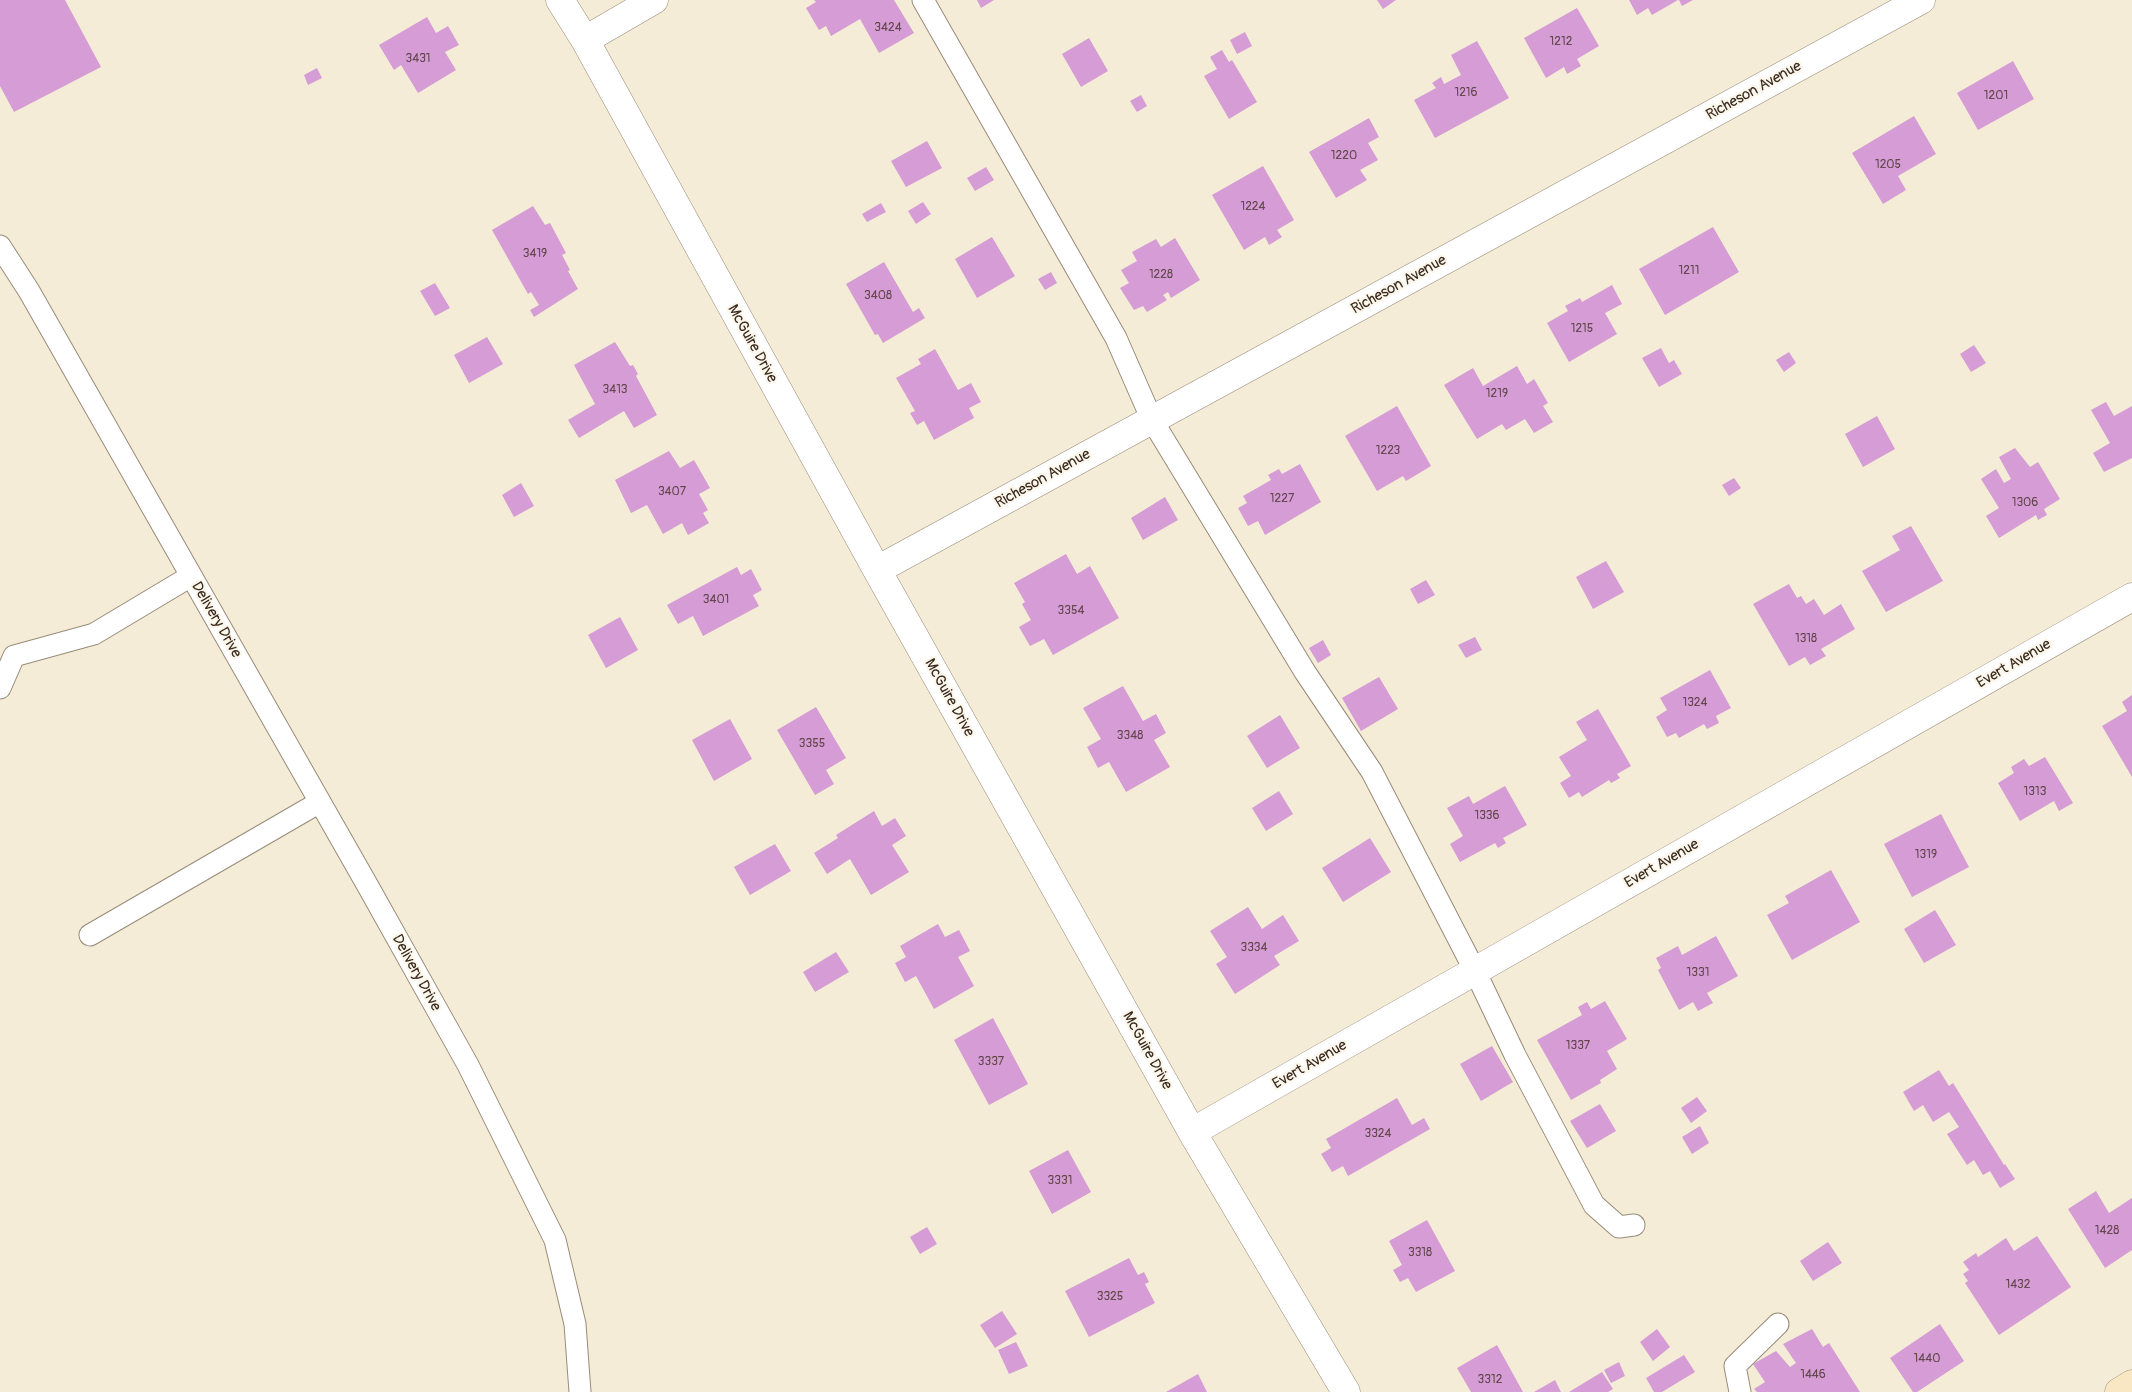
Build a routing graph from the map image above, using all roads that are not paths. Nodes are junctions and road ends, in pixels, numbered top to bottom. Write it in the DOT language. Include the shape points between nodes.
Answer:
graph roads {
  1 [pos="560,0"];
  2 [pos="654,0"];
  3 [pos="923,0"];
  4 [pos="1921,0"];
  5 [pos="585,40"];
  6 [pos="0,246"];
  7 [pos="1152,420"];
  8 [pos="877,570"];
  9 [pos="191,576"];
  10 [pos="2132,597"];
  11 [pos="0,688"];
  12 [pos="320,802"];
  13 [pos="90,936"];
  14 [pos="1475,971"];
  15 [pos="1192,1132"];
  16 [pos="1634,1225"];
  17 [pos="1778,1324"];
  18 [pos="2132,1384"];
  19 [pos="580,1392"];
  20 [pos="1346,1392"];
  21 [pos="1740,1392"];
  22 [pos="2119,1392"];
  1 -- 5 [label="street, McGuire Drive"];
  2 -- 5 [label="street"];
  3 -- 7 [label="lane" via="1116,338"];
  4 -- 7 [label="street, Richeson Avenue"];
  5 -- 8 [label="street, McGuire Drive"];
  6 -- 9 [label="lane, Delivery Drive" via="29,291"];
  7 -- 8 [label="street, Richeson Avenue"];
  7 -- 14 [label="lane" via="1305,672 1372,772"];
  8 -- 15 [label="street, McGuire Drive"];
  9 -- 11 [label="lane" via="94,634 14,656"];
  9 -- 12 [label="lane, Delivery Drive"];
  10 -- 14 [label="street, Evert Avenue"];
  12 -- 13 [label="lane"];
  12 -- 19 [label="lane, Delivery Drive" via="468,1065 555,1240 575,1324"];
  14 -- 15 [label="street, Evert Avenue"];
  14 -- 16 [label="lane" via="1594,1205 1619,1227"];
  15 -- 20 [label="street, McGuire Drive"];
  17 -- 21 [label="lane" via="1734,1366"];
  18 -- 22 [label="main road"];
}
